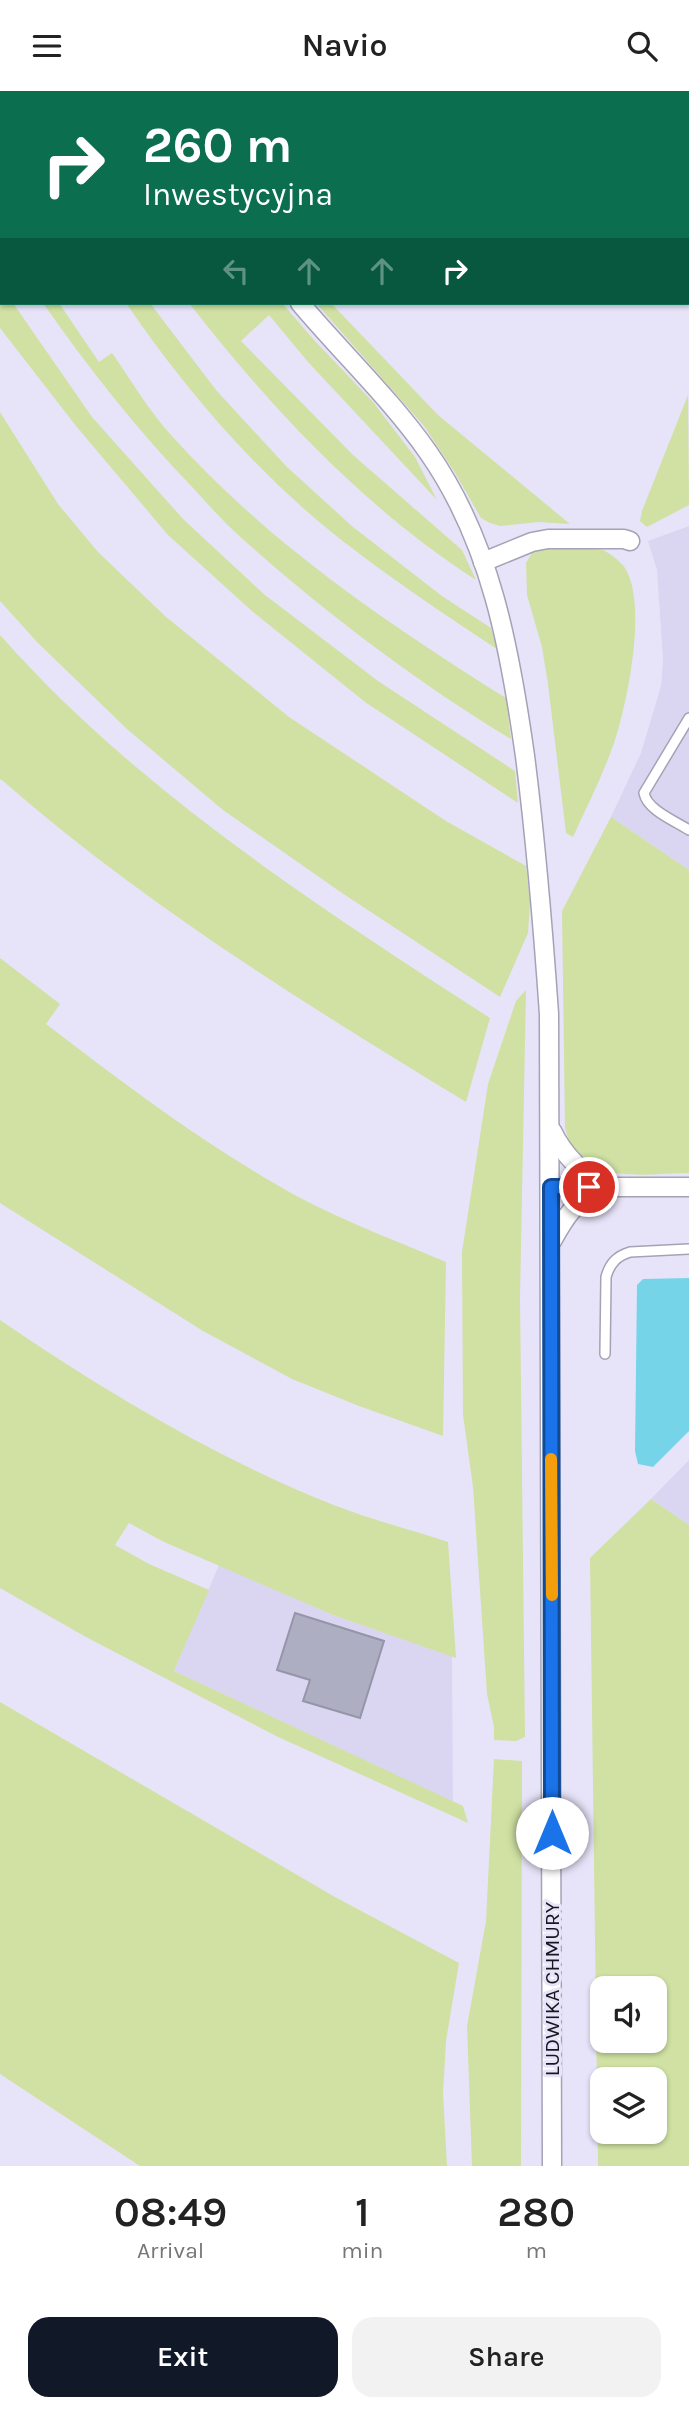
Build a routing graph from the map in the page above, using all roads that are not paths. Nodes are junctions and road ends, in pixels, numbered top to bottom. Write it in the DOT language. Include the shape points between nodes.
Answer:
graph roads {
  1 [pos="302,305"];
  2 [pos="630,541"];
  3 [pos="483,562"];
  4 [pos="689,718"];
  5 [pos="689,830"];
  6 [pos="551,1129"];
  7 [pos="551,1187"];
  8 [pos="608,1187"];
  9 [pos="689,1187"];
  10 [pos="551,1243"];
  11 [pos="689,1249"];
  12 [pos="605,1354"];
  13 [pos="552,2166"];
  1 -- 3 [label="street, LUDWIKA CHMURY" via="428,452 460,508"];
  2 -- 3 [label="street" via="548,539"];
  3 -- 6 [label="street, LUDWIKA CHMURY" via="500,611 515,681 536,844 549,1014"];
  4 -- 5 [label="lane" via="644,798"];
  6 -- 7 [label="street, LUDWIKA CHMURY"];
  6 -- 8 [label="street" via="578,1167"];
  7 -- 8 [label="street"];
  7 -- 10 [label="street, LUDWIKA CHMURY"];
  8 -- 9 [label="street"];
  8 -- 10 [label="street" via="579,1202"];
  10 -- 13 [label="street, LUDWIKA CHMURY"];
  11 -- 12 [label="lane" via="631,1252 611,1265 606,1277"];
}
